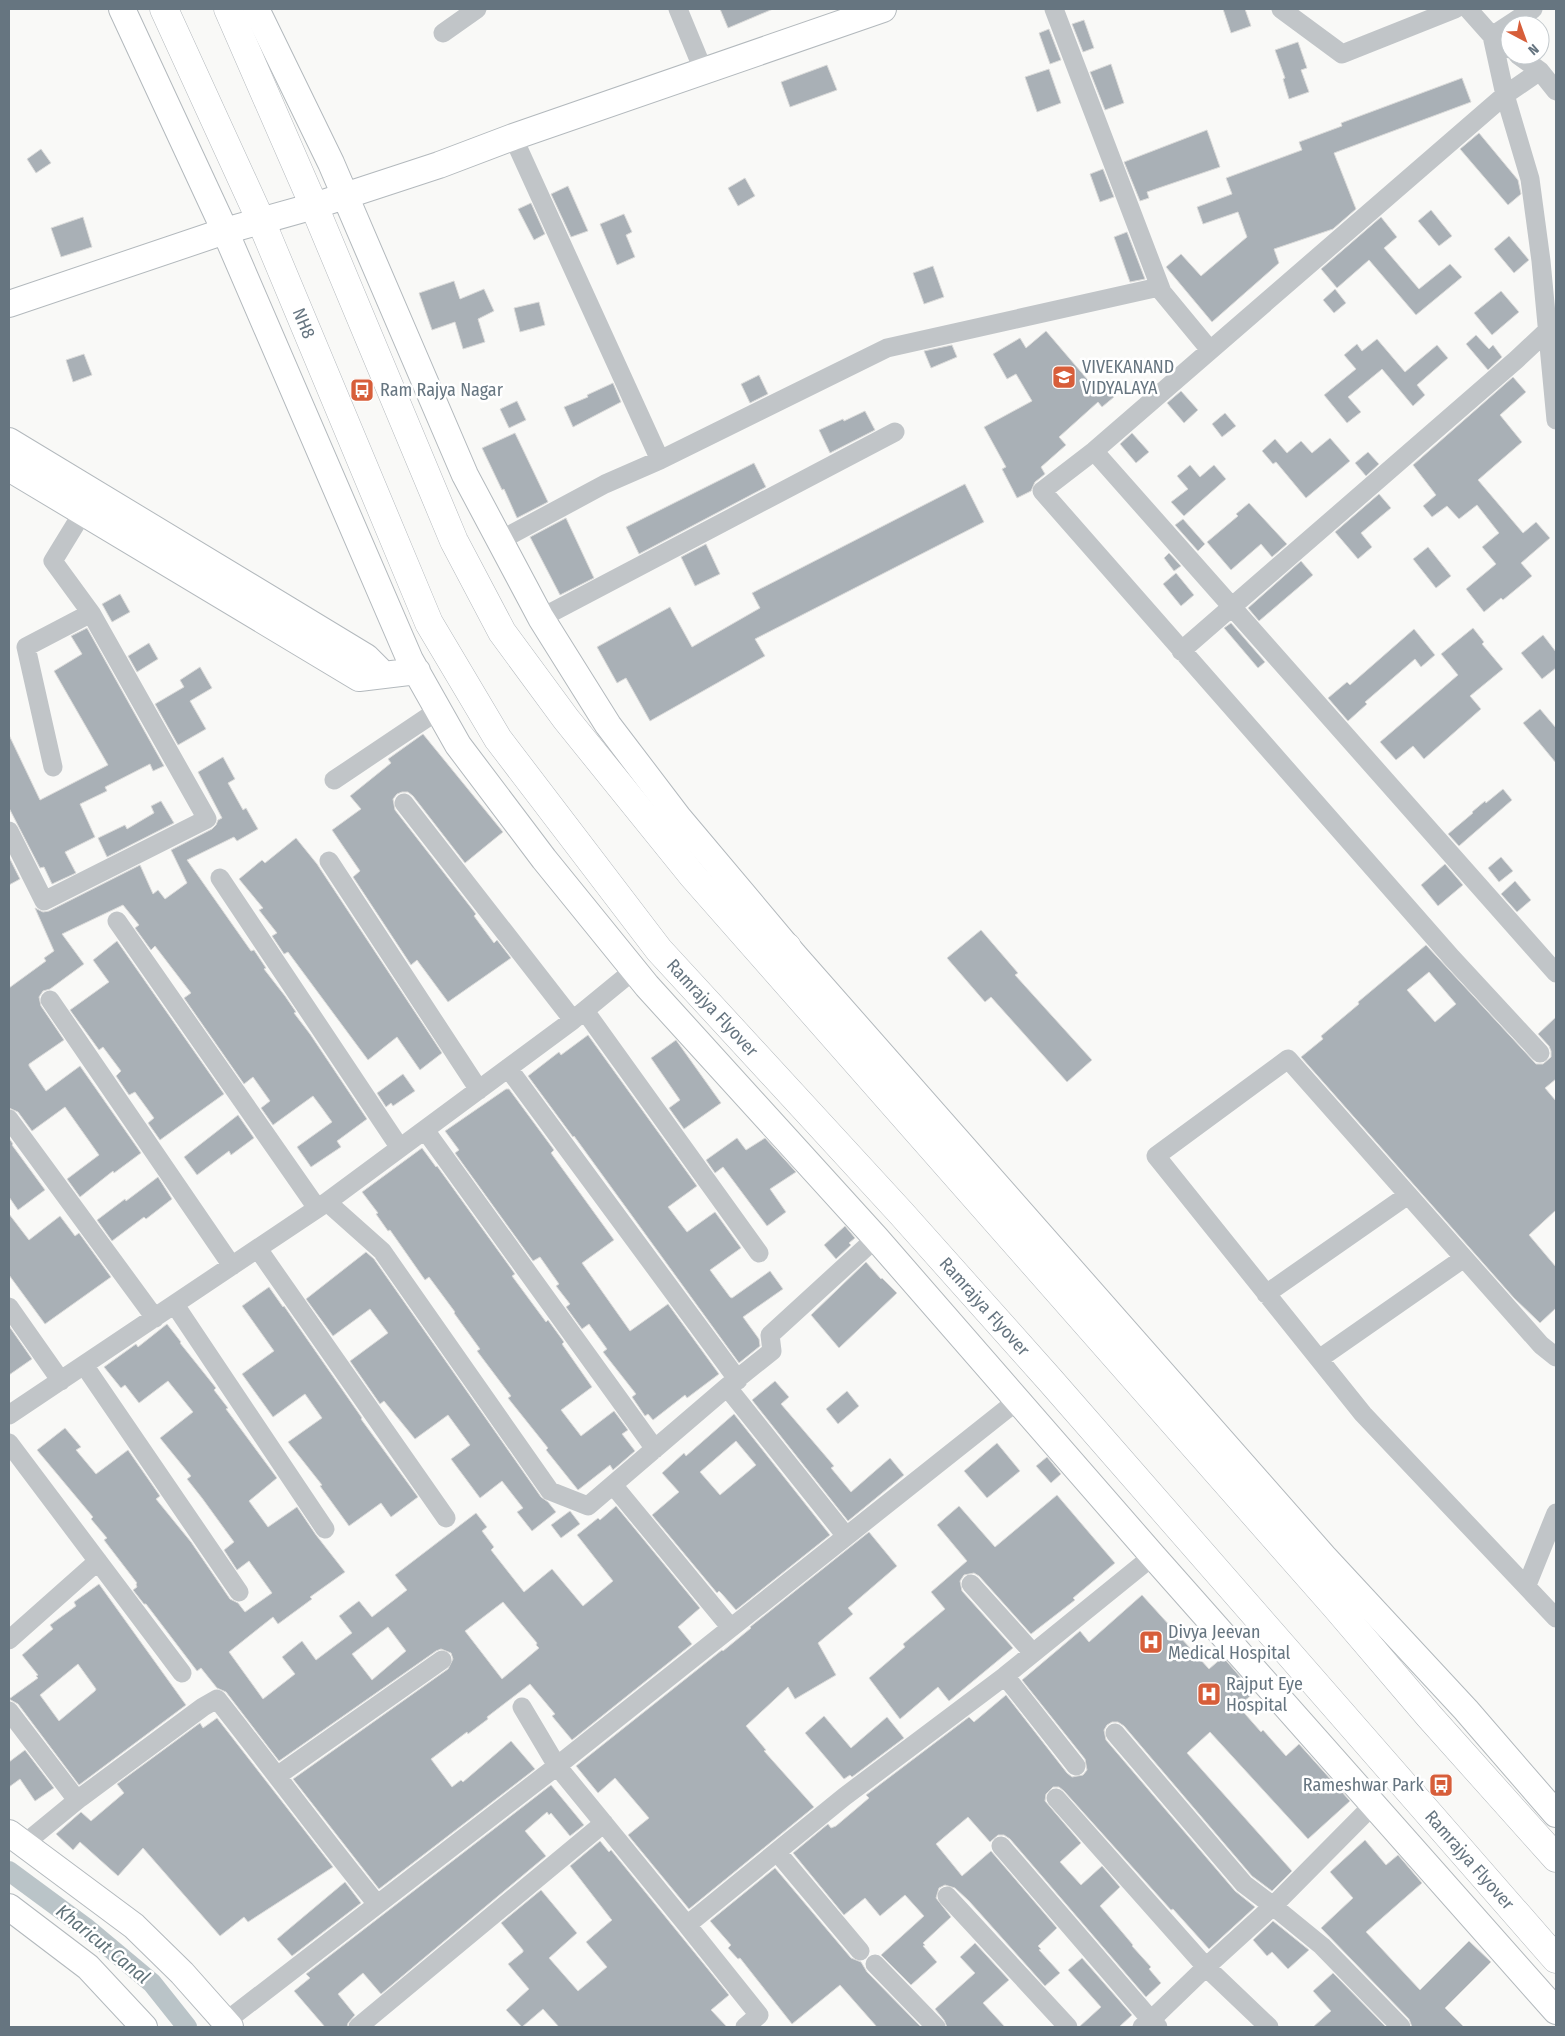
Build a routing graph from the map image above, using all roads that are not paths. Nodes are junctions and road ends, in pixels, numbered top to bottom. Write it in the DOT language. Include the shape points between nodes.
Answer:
graph roads {
  1 [pos="122,9"];
  2 [pos="164,9"];
  3 [pos="228,9"];
  4 [pos="256,9"];
  5 [pos="477,9"];
  6 [pos="678,9"];
  7 [pos="883,9"];
  8 [pos="1054,9"];
  9 [pos="1281,9"];
  10 [pos="1455,9"];
  11 [pos="1468,9"];
  12 [pos="1533,9"];
  13 [pos="443,33"];
  14 [pos="1492,36"];
  15 [pos="1500,42"];
  16 [pos="1532,65"];
  17 [pos="1540,71"];
  18 [pos="704,72"];
  19 [pos="1556,91"];
  20 [pos="1505,95"];
  21 [pos="513,136"];
  22 [pos="344,196"];
  23 [pos="314,206"];
  24 [pos="261,221"];
  25 [pos="224,231"];
  26 [pos="1159,287"];
  27 [pos="9,304"];
  28 [pos="1548,330"];
  29 [pos="1210,350"];
  30 [pos="1556,420"];
  31 [pos="895,432"];
  32 [pos="9,441"];
  33 [pos="1094,451"];
  34 [pos="660,460"];
  35 [pos="9,468"];
  36 [pos="83,512"];
  37 [pos="499,541"];
  38 [pos="1233,607"];
  39 [pos="91,613"];
  40 [pos="541,618"];
  41 [pos="438,638"];
  42 [pos="1181,651"];
  43 [pos="417,671"];
  44 [pos="384,675"];
  45 [pos="439,713"];
  46 [pos="53,767"];
  47 [pos="334,780"];
  48 [pos="404,803"];
  49 [pos="9,831"];
  50 [pos="329,861"];
  51 [pos="220,878"];
  52 [pos="117,921"];
  53 [pos="732,921"];
  54 [pos="788,947"];
  55 [pos="634,970"];
  56 [pos="1556,973"];
  57 [pos="50,1000"];
  58 [pos="579,1015"];
  59 [pos="1540,1053"];
  60 [pos="508,1068"];
  61 [pos="479,1090"];
  62 [pos="9,1119"];
  63 [pos="425,1130"];
  64 [pos="400,1148"];
  65 [pos="1408,1195"];
  66 [pos="322,1205"];
  67 [pos="876,1238"];
  68 [pos="258,1249"];
  69 [pos="759,1253"];
  70 [pos="1464,1258"];
  71 [pos="232,1266"];
  72 [pos="1266,1294"];
  73 [pos="175,1305"];
  74 [pos="9,1307"];
  75 [pos="155,1318"];
  76 [pos="1556,1357"];
  77 [pos="1319,1359"];
  78 [pos="84,1365"];
  79 [pos="61,1381"];
  80 [pos="732,1383"];
  81 [pos="1018,1400"];
  82 [pos="9,1416"];
  83 [pos="9,1443"];
  84 [pos="655,1449"];
  85 [pos="613,1485"];
  86 [pos="1556,1512"];
  87 [pos="446,1518"];
  88 [pos="325,1529"];
  89 [pos="846,1536"];
  90 [pos="1153,1556"];
  91 [pos="98,1561"];
  92 [pos="971,1584"];
  93 [pos="1526,1585"];
  94 [pos="240,1592"];
  95 [pos="1556,1618"];
  96 [pos="731,1628"];
  97 [pos="9,1640"];
  98 [pos="1033,1653"];
  99 [pos="442,1660"];
  100 [pos="182,1673"];
  101 [pos="1005,1676"];
  102 [pos="522,1707"];
  103 [pos="9,1711"];
  104 [pos="1115,1733"];
  105 [pos="557,1766"];
  106 [pos="1076,1766"];
  107 [pos="277,1776"];
  108 [pos="1056,1798"];
  109 [pos="77,1800"];
  110 [pos="1373,1805"];
  111 [pos="1556,1814"];
  112 [pos="604,1823"];
  113 [pos="16,1839"];
  114 [pos="1001,1846"];
  115 [pos="777,1852"];
  116 [pos="1556,1858"];
  117 [pos="947,1896"];
  118 [pos="377,1904"];
  119 [pos="1273,1906"];
  120 [pos="9,1907"];
  121 [pos="688,1925"];
  122 [pos="860,1951"];
  123 [pos="1556,1959"];
  124 [pos="875,1964"];
  125 [pos="1206,1966"];
  126 [pos="1552,2007"];
  127 [pos="227,2024"];
  128 [pos="1150,2025"];
  129 [pos="144,2027"];
  130 [pos="358,2027"];
  131 [pos="745,2027"];
  132 [pos="936,2027"];
  133 [pos="1068,2027"];
  134 [pos="1269,2027"];
  135 [pos="1401,2027"];
  1 -- 25 [label="street"];
  2 -- 24 [label="main road, NH8"];
  3 -- 23 [label="main road"];
  4 -- 22 [label="street"];
  5 -- 13 [label="street"];
  6 -- 18 [label="street"];
  7 -- 18 [label="street"];
  8 -- 26 [label="street"];
  9 -- 10 [label="street" via="1342,54"];
  11 -- 14 [label="street"];
  12 -- 14 [label="street"];
  14 -- 15 [label="street"];
  14 -- 20 [label="street"];
  16 -- 17 [label="street"];
  17 -- 19 [label="street"];
  17 -- 20 [label="street"];
  18 -- 21 [label="street"];
  20 -- 28 [label="street" via="1530,179"];
  20 -- 29 [label="street"];
  21 -- 22 [label="street" via="439,165"];
  21 -- 34 [label="street"];
  22 -- 23 [label="street"];
  22 -- 37 [label="street" via="465,475"];
  23 -- 24 [label="street"];
  23 -- 53 [label="main road" via="454,541 502,632 572,726"];
  24 -- 25 [label="street"];
  24 -- 41 [label="main road, NH8"];
  25 -- 27 [label="street"];
  25 -- 43 [label="street"];
  26 -- 29 [label="street"];
  26 -- 34 [label="street" via="888,348"];
  28 -- 30 [label="street"];
  28 -- 38 [label="street"];
  29 -- 33 [label="street"];
  31 -- 40 [label="street"];
  32 -- 44 [label="street" via="366,657"];
  33 -- 38 [label="street"];
  33 -- 42 [label="street" via="1042,491"];
  34 -- 37 [label="street" via="605,484"];
  35 -- 36 [label="street"];
  36 -- 39 [label="street" via="53,561"];
  36 -- 44 [label="street" via="359,678"];
  37 -- 40 [label="street"];
  38 -- 42 [label="street"];
  38 -- 56 [label="street"];
  39 -- 46 [label="street" via="26,647"];
  39 -- 49 [label="street" via="207,818 44,901"];
  40 -- 54 [label="street" via="608,725 678,817"];
  41 -- 43 [label="street"];
  41 -- 123 [label="main road, Ramrajya Flyover" via="504,747 659,950 1044,1373"];
  42 -- 59 [label="street"];
  43 -- 44 [label="street"];
  43 -- 45 [label="street"];
  45 -- 47 [label="street"];
  45 -- 55 [label="street" via="458,745 544,859"];
  48 -- 58 [label="street"];
  50 -- 61 [label="street"];
  51 -- 64 [label="street"];
  52 -- 66 [label="street"];
  53 -- 54 [label="main road"];
  53 -- 116 [label="main road"];
  54 -- 111 [label="street" via="1324,1557 1466,1710"];
  55 -- 58 [label="street"];
  55 -- 67 [label="street"];
  57 -- 71 [label="street"];
  58 -- 60 [label="street"];
  58 -- 69 [label="street"];
  60 -- 61 [label="street"];
  60 -- 80 [label="street"];
  61 -- 63 [label="street"];
  62 -- 75 [label="street"];
  63 -- 64 [label="street"];
  63 -- 84 [label="street"];
  64 -- 66 [label="street"];
  65 -- 70 [label="street"];
  65 -- 72 [label="street"];
  65 -- 72 [label="street" via="1288,1059 1156,1156"];
  66 -- 68 [label="street"];
  66 -- 85 [label="street" via="382,1251 550,1491 588,1506"];
  67 -- 80 [label="street" via="770,1335 772,1351"];
  67 -- 81 [label="street"];
  68 -- 71 [label="street"];
  68 -- 87 [label="street"];
  70 -- 76 [label="street" via="1541,1345"];
  70 -- 77 [label="street"];
  71 -- 73 [label="street"];
  72 -- 77 [label="street"];
  73 -- 75 [label="street"];
  73 -- 88 [label="street"];
  74 -- 79 [label="street"];
  75 -- 78 [label="street"];
  77 -- 93 [label="street" via="1363,1414"];
  78 -- 79 [label="street"];
  78 -- 94 [label="street"];
  79 -- 82 [label="street"];
  80 -- 84 [label="street"];
  80 -- 89 [label="street"];
  81 -- 89 [label="street"];
  81 -- 90 [label="street"];
  83 -- 91 [label="street"];
  84 -- 85 [label="street"];
  85 -- 96 [label="street"];
  86 -- 93 [label="street"];
  89 -- 96 [label="street"];
  90 -- 98 [label="street"];
  90 -- 110 [label="street"];
  91 -- 97 [label="street"];
  91 -- 100 [label="street"];
  92 -- 98 [label="street"];
  93 -- 95 [label="street"];
  96 -- 105 [label="street"];
  98 -- 101 [label="street"];
  99 -- 107 [label="street"];
  101 -- 106 [label="street"];
  101 -- 115 [label="street" via="844,1797"];
  102 -- 105 [label="street"];
  103 -- 109 [label="street"];
  104 -- 119 [label="street" via="1244,1884"];
  105 -- 112 [label="street"];
  105 -- 118 [label="street"];
  107 -- 109 [label="street" via="217,1699"];
  107 -- 118 [label="street"];
  108 -- 125 [label="street"];
  109 -- 113 [label="street"];
  110 -- 119 [label="street"];
  110 -- 126 [label="street"];
  112 -- 121 [label="street"];
  112 -- 130 [label="street"];
  113 -- 127 [label="street" via="134,1926"];
  114 -- 128 [label="street"];
  115 -- 121 [label="street"];
  115 -- 122 [label="street"];
  117 -- 133 [label="street"];
  118 -- 127 [label="street"];
  119 -- 125 [label="street"];
  119 -- 135 [label="street" via="1322,1946"];
  120 -- 129 [label="street" via="88,1967"];
  121 -- 131 [label="street" via="759,2015"];
  124 -- 132 [label="street"];
  125 -- 128 [label="street"];
  125 -- 134 [label="street"];
}
